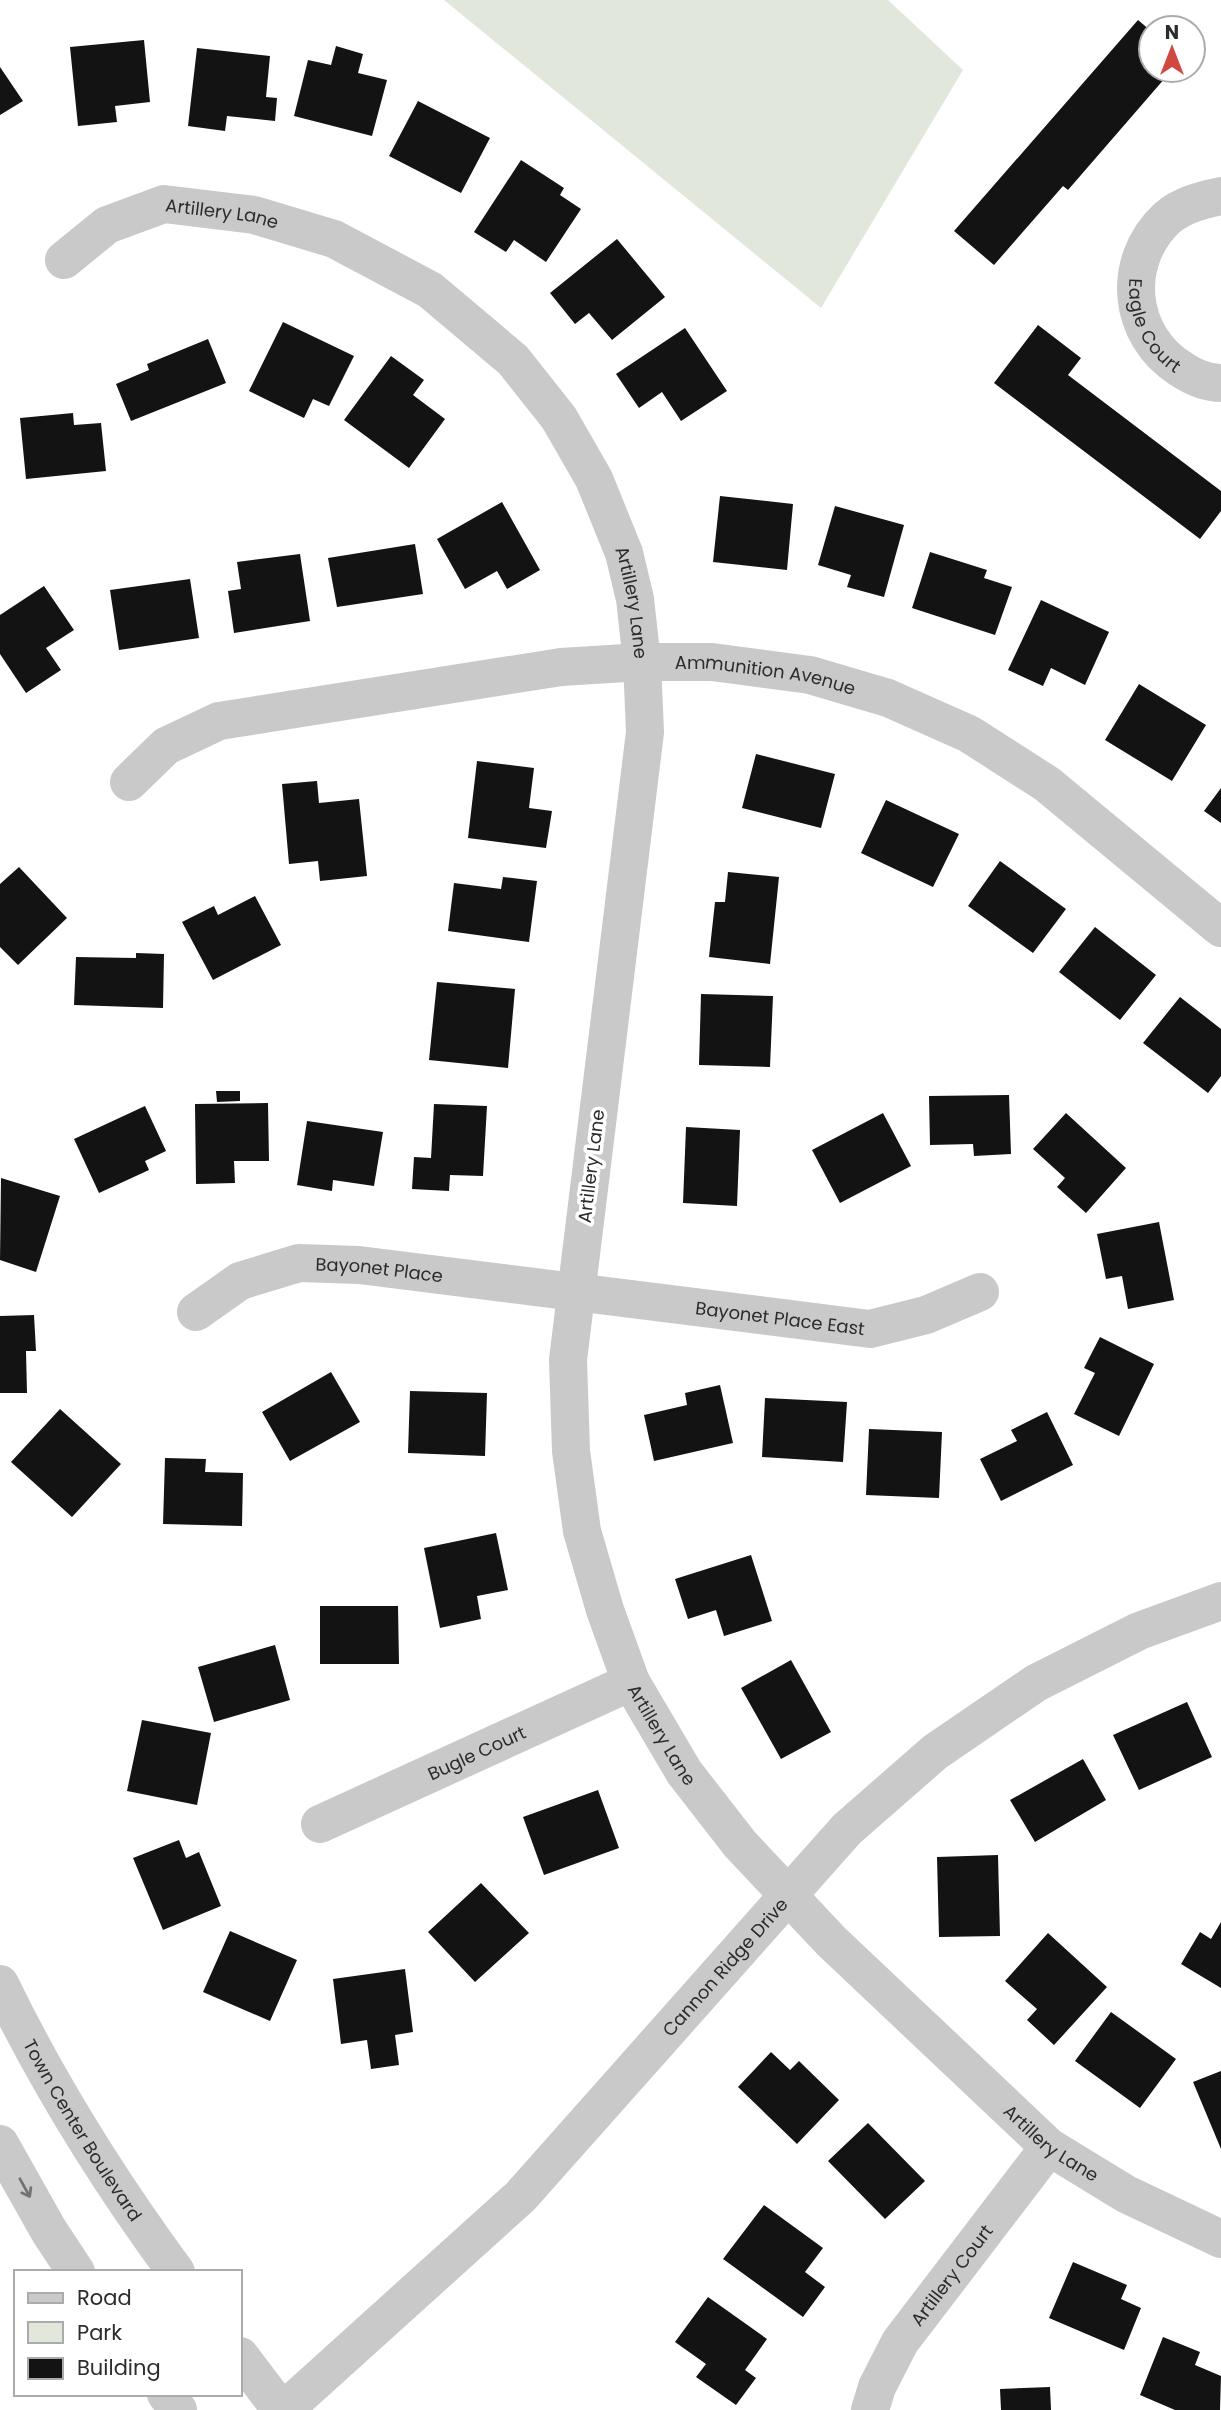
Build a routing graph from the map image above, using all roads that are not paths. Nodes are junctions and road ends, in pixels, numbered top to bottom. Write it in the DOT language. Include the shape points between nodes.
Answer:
graph roads {
  1 [pos="1221,196"];
  2 [pos="64,260"];
  3 [pos="1221,383"];
  4 [pos="642,662"];
  5 [pos="130,782"];
  6 [pos="1221,928"];
  7 [pos="576,1292"];
  8 [pos="980,1292"];
  9 [pos="195,1312"];
  10 [pos="1221,1601"];
  11 [pos="631,1682"];
  12 [pos="320,1824"];
  13 [pos="789,1895"];
  14 [pos="0,1984"];
  15 [pos="0,2144"];
  16 [pos="1049,2147"];
  17 [pos="1221,2239"];
  18 [pos="75,2270"];
  19 [pos="175,2270"];
  20 [pos="242,2359"];
  21 [pos="282,2410"];
  22 [pos="870,2410"];
  1 -- 3 [label="street, Eagle Court" via="1197,201 1168,217 1147,242 1135,286 1136,305 1147,335 1166,360 1194,377"];
  2 -- 4 [label="street, Artillery Lane" via="107,225 164,204 254,215 334,239 430,290 513,360 559,418 594,479 624,553 635,598"];
  4 -- 5 [label="street, Ammunition Avenue" via="561,667 219,722 166,746"];
  4 -- 6 [label="street, Ammunition Avenue" via="712,662 810,675 888,698 969,734 1047,785"];
  4 -- 7 [label="street, Artillery Lane" via="645,732"];
  7 -- 8 [label="street, Bayonet Place East" via="870,1329 926,1315"];
  7 -- 9 [label="street, Bayonet Place" via="359,1265 299,1263 240,1281"];
  7 -- 11 [label="street, Artillery Lane" via="568,1360 571,1451 582,1531"];
  10 -- 13 [label="street, Cannon Ridge Drive" via="1139,1631 1036,1683 1002,1706 935,1752 847,1829"];
  11 -- 12 [label="street, Bugle Court"];
  11 -- 13 [label="street, Artillery Lane" via="684,1772 740,1844"];
  13 -- 16 [label="street, Artillery Lane" via="831,1941"];
  13 -- 21 [label="street, Cannon Ridge Drive" via="521,2196"];
  14 -- 19 [label="street, Town Center Boulevard" via="84,2137"];
  15 -- 18 [label="street, one-way"];
  16 -- 17 [label="street, Artillery Lane" via="1126,2194"];
  16 -- 22 [label="street, Artillery Court" via="900,2342"];
  20 -- 21 [label="street"];
}
